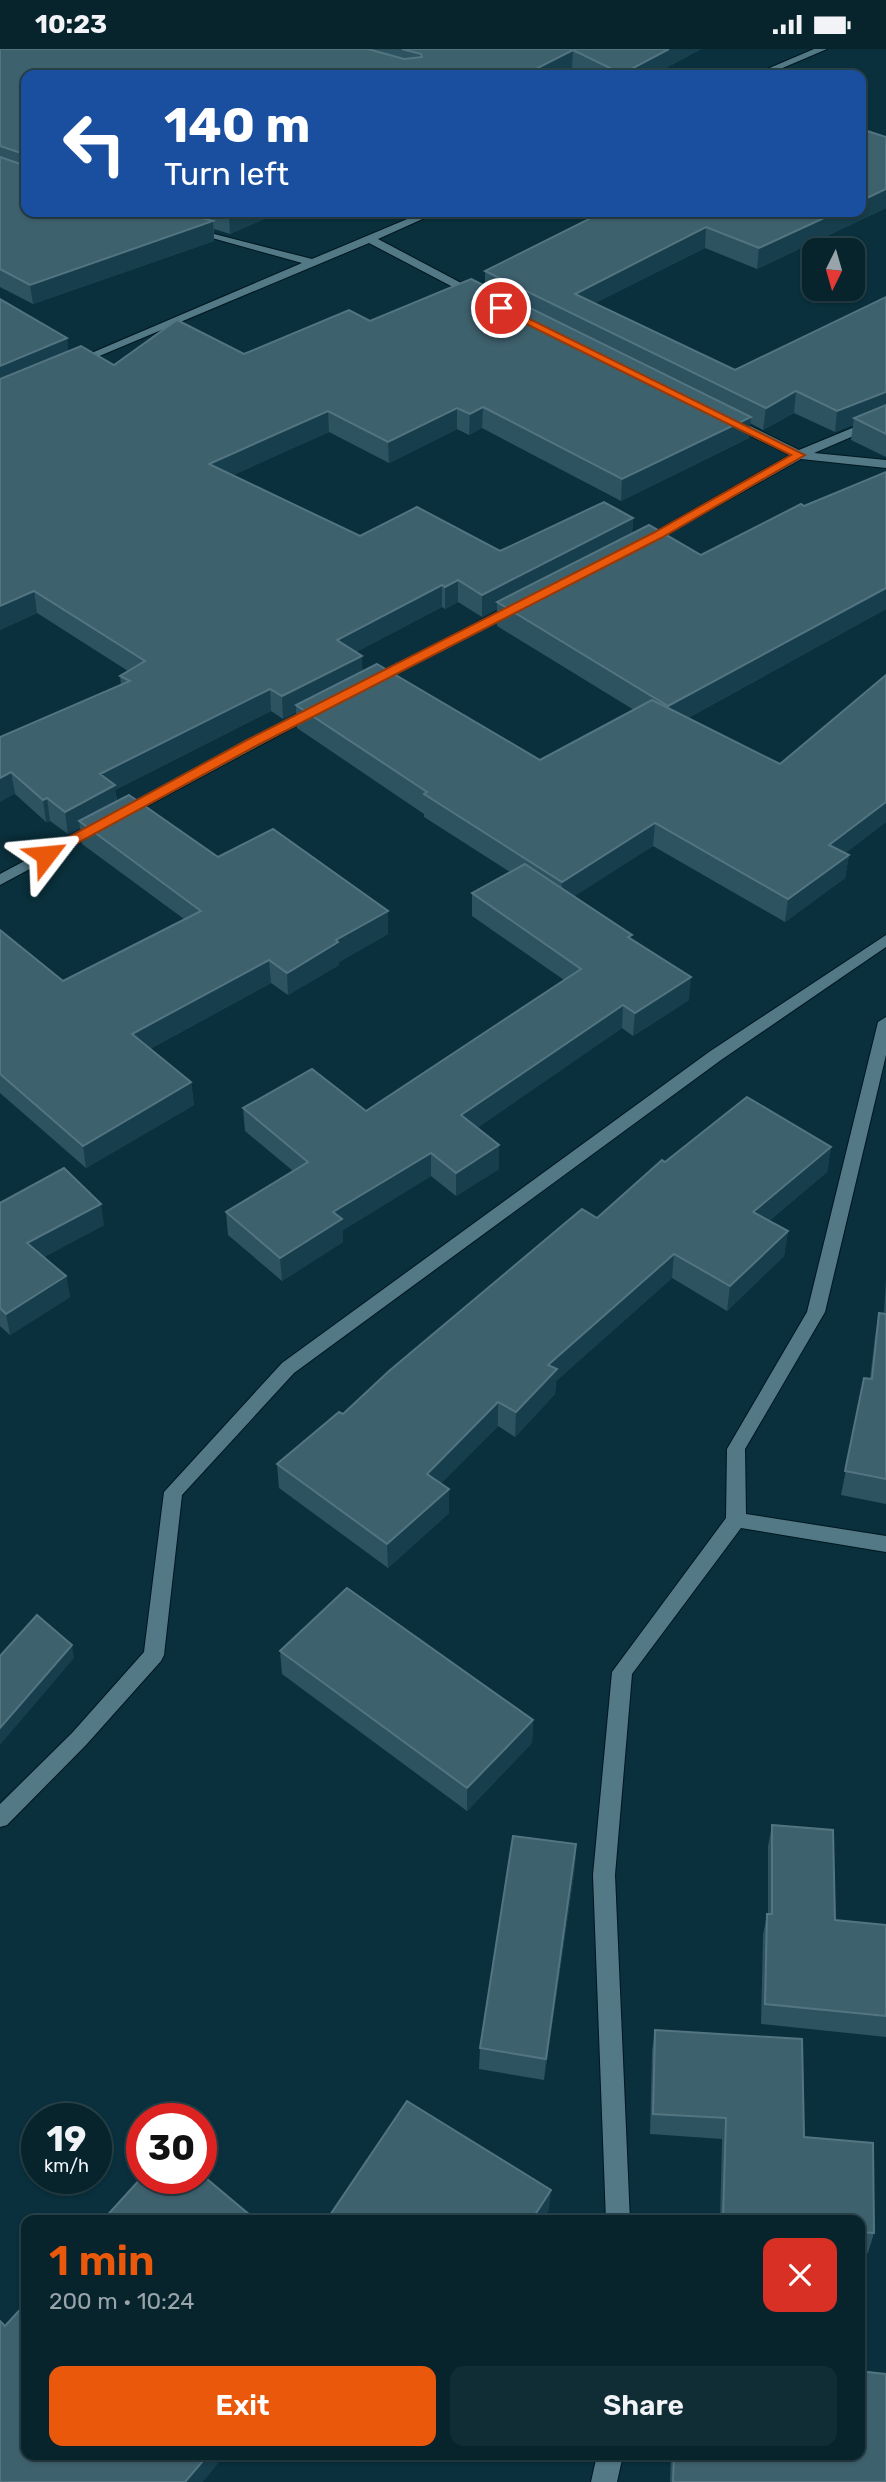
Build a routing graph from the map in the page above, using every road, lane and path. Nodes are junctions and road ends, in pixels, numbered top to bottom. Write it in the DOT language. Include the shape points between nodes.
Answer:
graph roads {
  1 [pos="822,49"];
  2 [pos="770,70"];
  3 [pos="421,217"];
  4 [pos="181,226"];
  5 [pos="370,239"];
  6 [pos="310,262"];
  7 [pos="487,300"];
  8 [pos="66,367"];
  9 [pos="715,414"];
  10 [pos="886,418"];
  11 [pos="799,455"];
  12 [pos="886,464"];
  13 [pos="632,548"];
  14 [pos="534,597"];
  15 [pos="362,685"];
  16 [pos="326,705"];
  17 [pos="0,880"];
  18 [pos="886,940"];
  19 [pos="886,1022"];
  20 [pos="736,1520"];
  21 [pos="886,1544"];
  22 [pos="0,1818"];
  23 [pos="618,2215"];
  24 [pos="609,2460"];
  25 [pos="604,2482"];
  1 -- 2 [label="street"];
  3 -- 5 [label="street"];
  4 -- 6 [label="street"];
  5 -- 6 [label="street"];
  5 -- 7 [label="street"];
  6 -- 8 [label="street"];
  9 -- 11 [label="street"];
  10 -- 11 [label="street"];
  11 -- 12 [label="street"];
  11 -- 13 [label="street"];
  14 -- 15 [label="street"];
  16 -- 17 [label="street"];
  18 -- 22 [label="street" via="715,1056 288,1368 173,1492 154,1655"];
  19 -- 20 [label="street" via="816,1312 736,1449"];
  20 -- 21 [label="street"];
  20 -- 23 [label="street" via="622,1672 604,1875"];
  24 -- 25 [label="street"];
}
